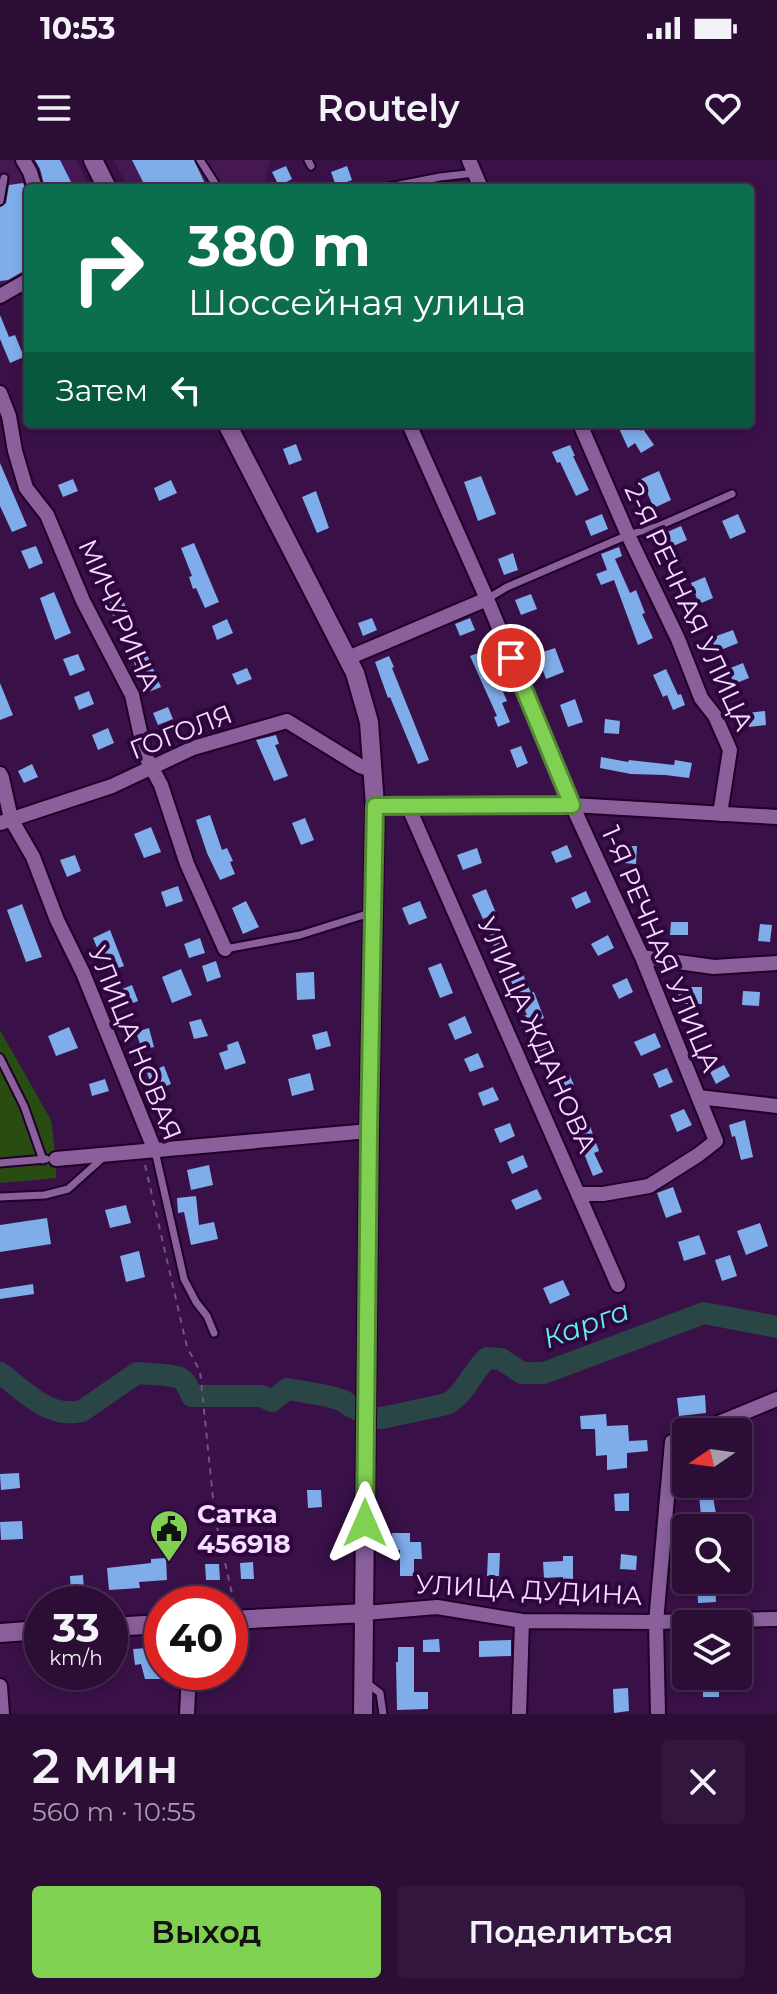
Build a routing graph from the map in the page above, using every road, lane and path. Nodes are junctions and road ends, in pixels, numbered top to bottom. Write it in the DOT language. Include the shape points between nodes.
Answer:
graph roads {
  1 [pos="23,160"];
  2 [pos="93,160"];
  3 [pos="203,162"];
  4 [pos="472,166"];
  5 [pos="4,178"];
  6 [pos="34,184"];
  7 [pos="105,184"];
  8 [pos="216,184"];
  9 [pos="404,184"];
  10 [pos="0,201"];
  11 [pos="24,282"];
  12 [pos="0,296"];
  13 [pos="0,393"];
  14 [pos="229,428"];
  15 [pos="411,428"];
  16 [pos="581,428"];
  17 [pos="732,494"];
  18 [pos="628,535"];
  19 [pos="487,599"];
  20 [pos="348,658"];
  21 [pos="150,767"];
  22 [pos="372,770"];
  23 [pos="0,774"];
  24 [pos="572,805"];
  25 [pos="375,806"];
  26 [pos="408,806"];
  27 [pos="720,814"];
  28 [pos="777,817"];
  29 [pos="6,821"];
  30 [pos="372,912"];
  31 [pos="225,949"];
  32 [pos="642,957"];
  33 [pos="777,963"];
  34 [pos="0,1058"];
  35 [pos="698,1097"];
  36 [pos="777,1106"];
  37 [pos="369,1131"];
  38 [pos="149,1152"];
  39 [pos="106,1155"];
  40 [pos="49,1159"];
  41 [pos="0,1163"];
  42 [pos="578,1194"];
  43 [pos="0,1197"];
  44 [pos="618,1285"];
  45 [pos="214,1333"];
  46 [pos="777,1399"];
  47 [pos="731,1418"];
  48 [pos="672,1495"];
  49 [pos="228,1586"];
  50 [pos="365,1613"];
  51 [pos="248,1619"];
  52 [pos="777,1619"];
  53 [pos="522,1621"];
  54 [pos="656,1622"];
  55 [pos="24,1631"];
  56 [pos="0,1633"];
  57 [pos="364,1680"];
  58 [pos="0,1686"];
  59 [pos="188,1690"];
  60 [pos="2,1714"];
  61 [pos="187,1714"];
  62 [pos="363,1714"];
  63 [pos="383,1714"];
  64 [pos="519,1714"];
  65 [pos="658,1714"];
  1 -- 6 [label="street"];
  2 -- 7 [label="street"];
  3 -- 8 [label="lane"];
  4 -- 9 [label="lane"];
  5 -- 10 [label="lane"];
  11 -- 12 [label="street"];
  13 -- 21 [label="street, МИЧУРИНА" via="26,488 47,515 83,601 132,695"];
  14 -- 20 [label="street"];
  15 -- 19 [label="street, 1-Я РЕЧНАЯ УЛИЦА"];
  16 -- 18 [label="street, 2-Я РЕЧНАЯ УЛИЦА" via="601,487"];
  17 -- 18 [label="lane"];
  18 -- 19 [label="lane"];
  18 -- 27 [label="street, 2-Я РЕЧНАЯ УЛИЦА" via="730,750"];
  19 -- 20 [label="street"];
  19 -- 24 [label="street, 1-Я РЕЧНАЯ УЛИЦА"];
  20 -- 22 [label="street" via="369,722"];
  21 -- 22 [label="street, ГОГОЛЯ" via="193,748 287,721"];
  21 -- 29 [label="street, ГОГОЛЯ" via="112,786"];
  21 -- 31 [label="street, МИЧУРИНА"];
  22 -- 25 [label="street"];
  23 -- 29 [label="street, УЛИЦА НОВАЯ"];
  24 -- 26 [label="street"];
  24 -- 27 [label="street"];
  24 -- 32 [label="street, 1-Я РЕЧНАЯ УЛИЦА"];
  25 -- 26 [label="street"];
  25 -- 30 [label="street"];
  26 -- 42 [label="street, УЛИЦА ЖДАНОВА"];
  27 -- 28 [label="street"];
  29 -- 38 [label="street, УЛИЦА НОВАЯ" via="33,857 83,973"];
  30 -- 31 [label="lane" via="300,935"];
  30 -- 37 [label="street"];
  32 -- 33 [label="street" via="714,967"];
  32 -- 35 [label="street, 1-Я РЕЧНАЯ УЛИЦА"];
  34 -- 40 [label="lane"];
  35 -- 36 [label="street"];
  35 -- 42 [label="street, 1-Я РЕЧНАЯ УЛИЦА" via="716,1141 649,1186"];
  37 -- 38 [label="street"];
  37 -- 50 [label="street"];
  38 -- 39 [label="street"];
  38 -- 45 [label="lane, УЛИЦА НОВАЯ" via="184,1279"];
  38 -- 49 [label="path" via="187,1347 200,1371"];
  39 -- 40 [label="street"];
  39 -- 43 [label="lane" via="68,1189"];
  40 -- 41 [label="lane"];
  42 -- 44 [label="street, УЛИЦА ЖДАНОВА"];
  46 -- 47 [label="street"];
  48 -- 54 [label="street"];
  50 -- 51 [label="street, УЛИЦА ДУДИНА"];
  50 -- 53 [label="street, УЛИЦА ДУДИНА" via="437,1607"];
  50 -- 57 [label="street"];
  52 -- 54 [label="street, УЛИЦА ДУДИНА"];
  53 -- 54 [label="street, УЛИЦА ДУДИНА"];
  53 -- 64 [label="street"];
  54 -- 65 [label="street"];
  55 -- 56 [label="street"];
  57 -- 62 [label="street"];
  57 -- 63 [label="lane" via="380,1693"];
  58 -- 60 [label="street"];
  59 -- 61 [label="street"];
}
